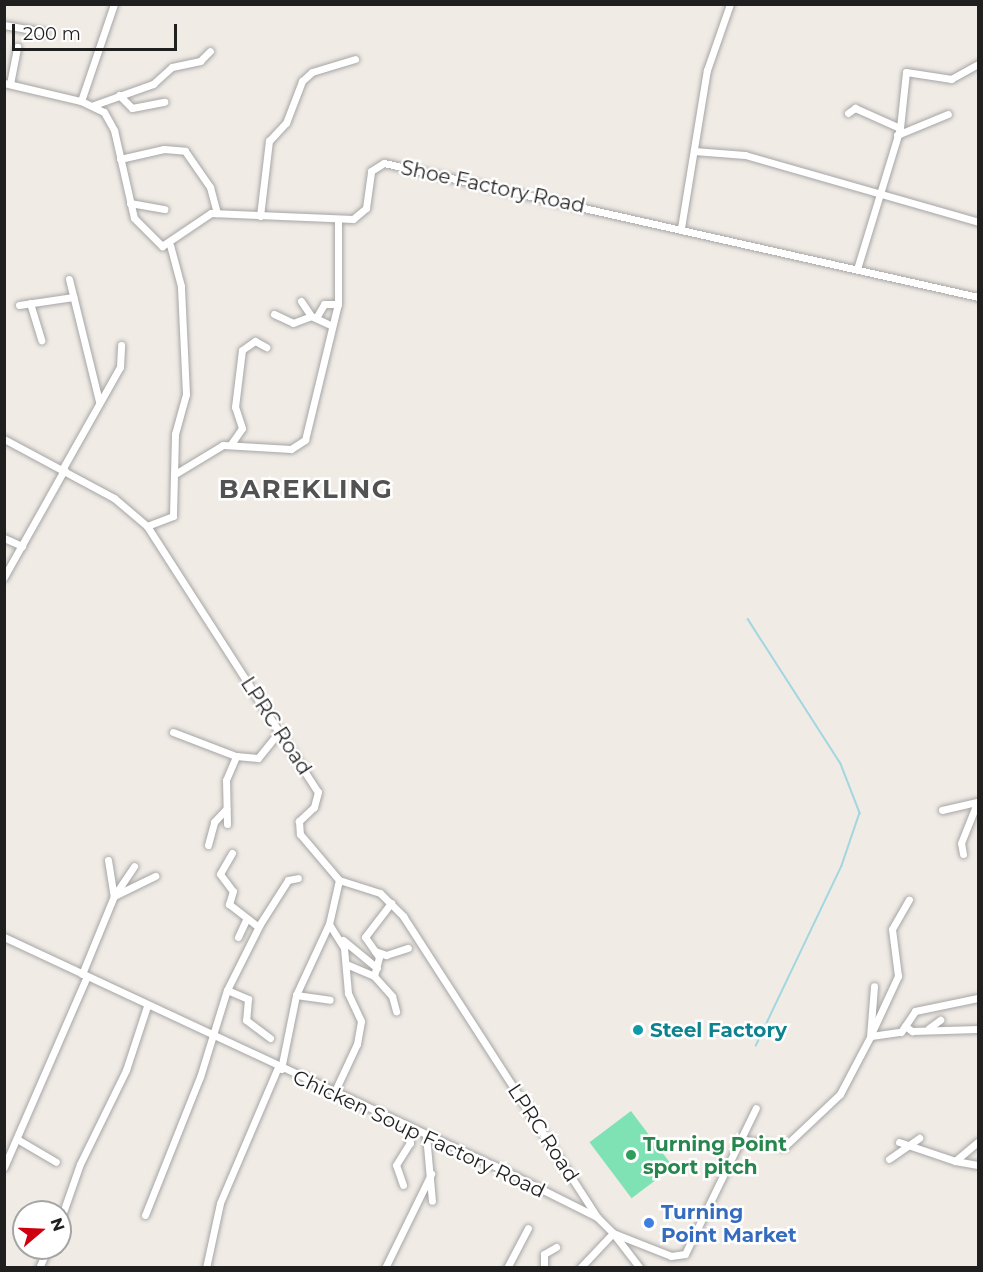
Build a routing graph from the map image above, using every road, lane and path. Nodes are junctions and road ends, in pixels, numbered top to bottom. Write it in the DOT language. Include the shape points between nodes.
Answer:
graph roads {
  1 [pos="114,4"];
  2 [pos="730,4"];
  3 [pos="4,25"];
  4 [pos="44,32"];
  5 [pos="17,47"];
  6 [pos="210,51"];
  7 [pos="355,59"];
  8 [pos="978,64"];
  9 [pos="7,84"];
  10 [pos="119,95"];
  11 [pos="81,100"];
  12 [pos="164,102"];
  13 [pos="94,105"];
  14 [pos="848,113"];
  15 [pos="948,114"];
  16 [pos="898,131"];
  17 [pos="694,151"];
  18 [pos="120,159"];
  19 [pos="877,194"];
  20 [pos="130,203"];
  21 [pos="164,209"];
  22 [pos="217,213"];
  23 [pos="260,216"];
  24 [pos="338,219"];
  25 [pos="978,222"];
  26 [pos="681,228"];
  27 [pos="170,245"];
  28 [pos="857,269"];
  29 [pos="69,279"];
  30 [pos="73,297"];
  31 [pos="978,297"];
  32 [pos="302,302"];
  33 [pos="30,303"];
  34 [pos="19,304"];
  35 [pos="338,304"];
  36 [pos="274,314"];
  37 [pos="314,317"];
  38 [pos="330,326"];
  39 [pos="41,340"];
  40 [pos="121,345"];
  41 [pos="266,347"];
  42 [pos="99,401"];
  43 [pos="4,439"];
  44 [pos="231,444"];
  45 [pos="64,469"];
  46 [pos="175,474"];
  47 [pos="147,526"];
  48 [pos="4,538"];
  49 [pos="22,546"];
  50 [pos="4,577"];
  51 [pos="281,730"];
  52 [pos="173,732"];
  53 [pos="236,756"];
  54 [pos="978,803"];
  55 [pos="226,809"];
  56 [pos="942,810"];
  57 [pos="227,824"];
  58 [pos="208,845"];
  59 [pos="232,853"];
  60 [pos="963,854"];
  61 [pos="108,860"];
  62 [pos="134,866"];
  63 [pos="155,876"];
  64 [pos="298,878"];
  65 [pos="339,880"];
  66 [pos="114,896"];
  67 [pos="909,900"];
  68 [pos="391,903"];
  69 [pos="246,920"];
  70 [pos="330,926"];
  71 [pos="258,927"];
  72 [pos="4,937"];
  73 [pos="238,937"];
  74 [pos="408,948"];
  75 [pos="375,951"];
  76 [pos="346,964"];
  77 [pos="377,968"];
  78 [pos="84,975"];
  79 [pos="374,976"];
  80 [pos="874,986"];
  81 [pos="227,990"];
  82 [pos="296,995"];
  83 [pos="976,998"];
  84 [pos="330,1000"];
  85 [pos="147,1006"];
  86 [pos="978,1006"];
  87 [pos="396,1011"];
  88 [pos="940,1020"];
  89 [pos="905,1026"];
  90 [pos="929,1028"];
  91 [pos="978,1029"];
  92 [pos="212,1037"];
  93 [pos="870,1037"];
  94 [pos="270,1038"];
  95 [pos="280,1068"];
  96 [pos="334,1093"];
  97 [pos="756,1108"];
  98 [pos="409,1127"];
  99 [pos="426,1135"];
  100 [pos="919,1138"];
  101 [pos="17,1139"];
  102 [pos="739,1139"];
  103 [pos="899,1142"];
  104 [pos="978,1142"];
  105 [pos="908,1145"];
  106 [pos="889,1159"];
  107 [pos="955,1161"];
  108 [pos="56,1162"];
  109 [pos="978,1165"];
  110 [pos="4,1167"];
  111 [pos="432,1174"];
  112 [pos="403,1185"];
  113 [pos="70,1200"];
  114 [pos="432,1201"];
  115 [pos="145,1215"];
  116 [pos="597,1217"];
  117 [pos="528,1228"];
  118 [pos="613,1233"];
  119 [pos="556,1247"];
  120 [pos="206,1268"];
  121 [pos="385,1268"];
  122 [pos="507,1268"];
  123 [pos="544,1268"];
  124 [pos="580,1268"];
  125 [pos="640,1268"];
  1 -- 11 [label="street"];
  2 -- 17 [label="street" via="707,70"];
  3 -- 4 [label="street"];
  5 -- 9 [label="street"];
  6 -- 10 [label="street" via="200,61 172,67 153,84"];
  7 -- 23 [label="street" via="312,72 302,81 286,123 269,141"];
  8 -- 16 [label="street" via="951,79 906,72"];
  9 -- 11 [label="street"];
  10 -- 12 [label="street" via="132,108"];
  10 -- 13 [label="street"];
  11 -- 13 [label="street"];
  13 -- 18 [label="street" via="111,122"];
  14 -- 16 [label="street" via="855,108"];
  15 -- 16 [label="street"];
  16 -- 19 [label="street"];
  17 -- 19 [label="street" via="745,155"];
  17 -- 26 [label="street"];
  18 -- 20 [label="street"];
  18 -- 22 [label="street" via="164,148 185,150 210,187"];
  19 -- 25 [label="street"];
  19 -- 28 [label="street"];
  20 -- 21 [label="street"];
  20 -- 27 [label="street" via="150,239"];
  22 -- 23 [label="street, Shoe Factory Road"];
  22 -- 27 [label="street"];
  23 -- 24 [label="street, Shoe Factory Road"];
  24 -- 26 [label="street, Shoe Factory Road" via="363,214 371,171 384,163"];
  24 -- 35 [label="street"];
  26 -- 28 [label="street, Shoe Factory Road"];
  27 -- 46 [label="street" via="181,286 186,394 175,434"];
  28 -- 31 [label="street, Shoe Factory Road"];
  29 -- 30 [label="street"];
  30 -- 33 [label="street"];
  30 -- 42 [label="street"];
  32 -- 37 [label="street"];
  33 -- 34 [label="street"];
  33 -- 39 [label="street"];
  35 -- 37 [label="street" via="324,304"];
  35 -- 38 [label="street"];
  36 -- 37 [label="street" via="293,323"];
  37 -- 38 [label="street"];
  38 -- 44 [label="street" via="305,440 291,449"];
  40 -- 42 [label="street" via="123,362"];
  41 -- 44 [label="street" via="255,341 243,350 235,407 242,428"];
  42 -- 45 [label="street"];
  43 -- 45 [label="street, LPRC Road"];
  44 -- 46 [label="street"];
  45 -- 47 [label="street, LPRC Road" via="125,506"];
  45 -- 49 [label="street"];
  46 -- 47 [label="street" via="172,519"];
  47 -- 51 [label="street, LPRC Road"];
  48 -- 49 [label="street"];
  49 -- 50 [label="street"];
  51 -- 53 [label="street" via="258,758"];
  51 -- 65 [label="street, LPRC Road" via="318,792 314,807 299,821 300,834"];
  52 -- 53 [label="street"];
  53 -- 55 [label="street" via="226,780"];
  54 -- 56 [label="street"];
  54 -- 60 [label="street" via="961,843"];
  55 -- 57 [label="street"];
  55 -- 58 [label="street" via="214,822"];
  59 -- 69 [label="street" via="220,874 233,891 231,907"];
  61 -- 66 [label="street"];
  62 -- 66 [label="street"];
  63 -- 66 [label="street"];
  64 -- 71 [label="street" via="288,880"];
  65 -- 68 [label="street, LPRC Road" via="380,893"];
  65 -- 70 [label="street"];
  66 -- 78 [label="street"];
  67 -- 93 [label="street" via="892,929 898,976"];
  68 -- 75 [label="street" via="365,937"];
  68 -- 116 [label="street, LPRC Road"];
  69 -- 71 [label="street"];
  69 -- 73 [label="street"];
  70 -- 76 [label="street" via="344,948"];
  70 -- 77 [label="street" via="358,957"];
  70 -- 82 [label="street"];
  71 -- 81 [label="street"];
  72 -- 78 [label="street, Chicken Soup Factory Road"];
  74 -- 75 [label="street" via="386,955"];
  75 -- 77 [label="street"];
  76 -- 79 [label="street"];
  76 -- 96 [label="street" via="348,993 361,1021 357,1044"];
  77 -- 79 [label="street"];
  78 -- 85 [label="street, Chicken Soup Factory Road"];
  78 -- 101 [label="street"];
  79 -- 87 [label="street" via="392,996"];
  80 -- 93 [label="street"];
  81 -- 92 [label="street"];
  81 -- 94 [label="street" via="248,999 246,1020"];
  82 -- 84 [label="street"];
  82 -- 95 [label="street"];
  83 -- 86 [label="street"];
  83 -- 89 [label="street" via="915,1011"];
  85 -- 92 [label="street, Chicken Soup Factory Road"];
  85 -- 113 [label="street" via="126,1070 80,1164"];
  88 -- 90 [label="street"];
  89 -- 90 [label="street" via="912,1032"];
  89 -- 93 [label="street" via="901,1032"];
  90 -- 91 [label="street"];
  92 -- 95 [label="street, Chicken Soup Factory Road"];
  92 -- 115 [label="street"];
  93 -- 102 [label="street" via="840,1094 784,1147"];
  95 -- 96 [label="street, Chicken Soup Factory Road"];
  95 -- 120 [label="street" via="220,1203"];
  96 -- 98 [label="street, Chicken Soup Factory Road"];
  97 -- 102 [label="street, Chicken Soup Factory Road"];
  98 -- 99 [label="street, Chicken Soup Factory Road"];
  98 -- 112 [label="street" via="410,1143 396,1165"];
  99 -- 111 [label="street"];
  99 -- 116 [label="street, Chicken Soup Factory Road"];
  100 -- 105 [label="street"];
  101 -- 108 [label="street"];
  101 -- 110 [label="street"];
  102 -- 118 [label="street, Chicken Soup Factory Road" via="685,1254 671,1256"];
  103 -- 105 [label="street"];
  104 -- 107 [label="street"];
  105 -- 106 [label="street"];
  105 -- 107 [label="street"];
  107 -- 109 [label="street"];
  111 -- 114 [label="street"];
  111 -- 121 [label="street"];
  116 -- 118 [label="street, Chicken Soup Factory Road"];
  117 -- 122 [label="street"];
  118 -- 124 [label="street"];
  118 -- 125 [label="street"];
  119 -- 123 [label="street" via="544,1254"];
}
